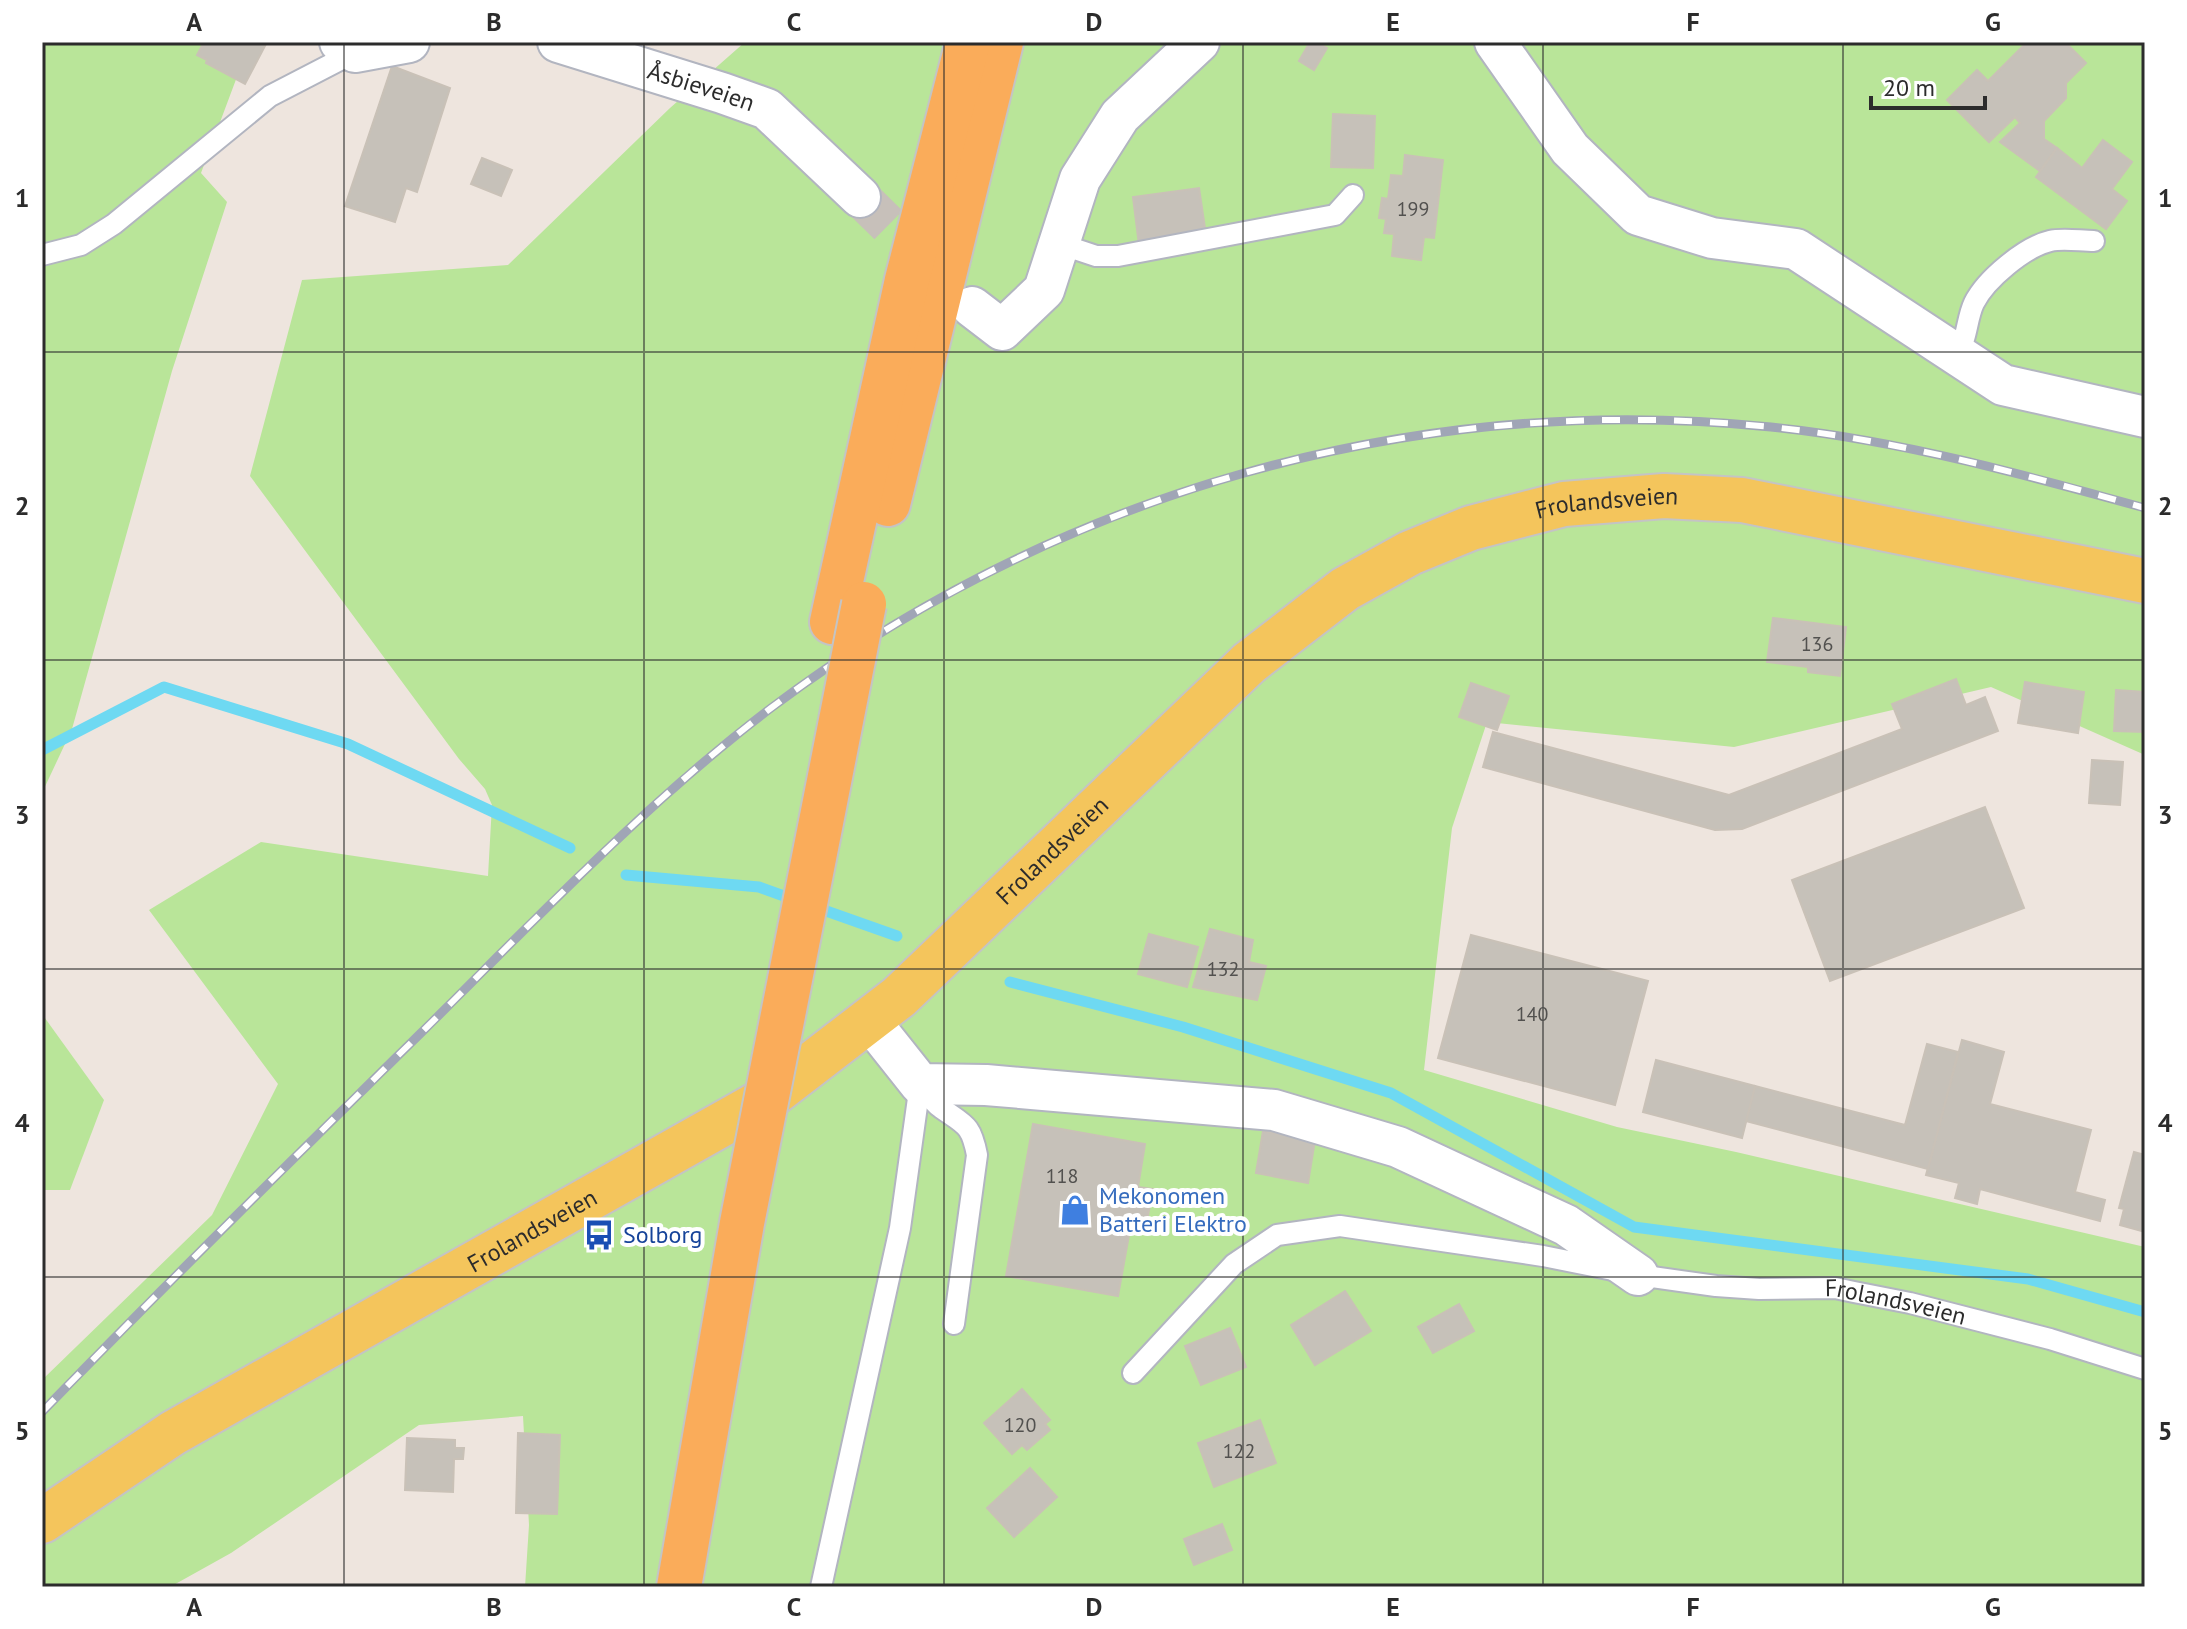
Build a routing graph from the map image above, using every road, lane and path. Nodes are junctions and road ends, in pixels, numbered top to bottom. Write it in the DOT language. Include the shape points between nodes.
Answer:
graph roads {
  1 [pos="409,42"];
  2 [pos="558,42"];
  3 [pos="968,42"];
  4 [pos="1001,42"];
  5 [pos="1199,42"];
  6 [pos="1495,42"];
  7 [pos="347,47"];
  8 [pos="1353,195"];
  9 [pos="860,197"];
  10 [pos="2094,241"];
  11 [pos="1060,244"];
  12 [pos="42,255"];
  13 [pos="972,307"];
  14 [pos="1956,355"];
  15 [pos="2145,417"];
  16 [pos="2145,581"];
  17 [pos="848,613"];
  18 [pos="870,1021"];
  19 [pos="920,1084"];
  20 [pos="1638,1275"];
  21 [pos="954,1324"];
  22 [pos="2145,1369"];
  23 [pos="1133,1373"];
  24 [pos="42,1521"];
  25 [pos="652,1587"];
  26 [pos="679,1587"];
  27 [pos="821,1587"];
  1 -- 7 [label="street"];
  2 -- 9 [label="street, Åsbieveien" via="767,109"];
  3 -- 17 [label="highway" via="907,280"];
  4 -- 17 [label="highway"];
  5 -- 11 [label="street" via="1120,116 1080,179"];
  6 -- 14 [label="street" via="1570,149 1638,215 1712,238 1796,249"];
  7 -- 12 [label="lane" via="270,96 114,224 81,245"];
  8 -- 11 [label="lane" via="1335,215 1118,256 1096,256"];
  10 -- 14 [label="lane" via="2051,241 2027,251 1993,278 1974,303"];
  11 -- 13 [label="street" via="1044,290 1002,330"];
  14 -- 15 [label="street" via="2003,385"];
  16 -- 18 [label="main road, Frolandsveien" via="1742,500 1664,496 1564,504 1471,528 1410,553 1345,589 1249,663"];
  17 -- 25 [label="highway" via="712,1238"];
  17 -- 26 [label="highway, bridge"];
  18 -- 19 [label="street"];
  18 -- 24 [label="main road, Frolandsveien" via="765,1100 173,1433"];
  19 -- 20 [label="street" via="1274,1110 1398,1147 1566,1225"];
  19 -- 21 [label="lane" via="938,1107 960,1118 973,1133 977,1155"];
  19 -- 27 [label="lane" via="900,1228"];
  20 -- 22 [label="lane, Frolandsveien" via="1716,1286 1835,1288 2050,1339"];
  20 -- 23 [label="lane, Frolandsveien" via="1340,1226 1277,1235 1234,1264"];
}
